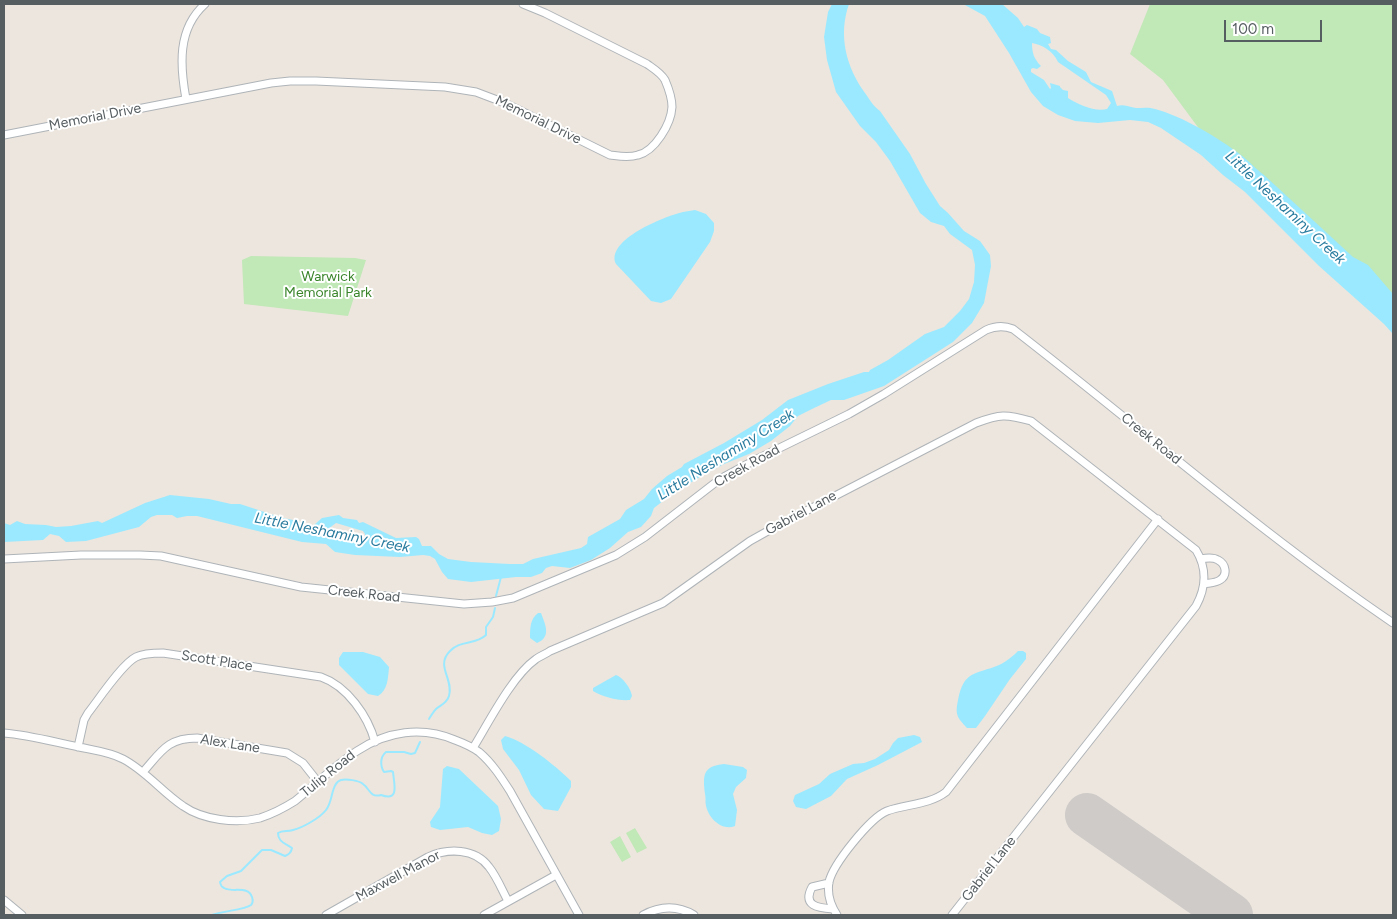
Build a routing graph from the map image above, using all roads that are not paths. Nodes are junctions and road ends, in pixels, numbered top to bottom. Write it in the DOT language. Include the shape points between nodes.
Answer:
graph roads {
  1 [pos="205,4"];
  2 [pos="523,4"];
  3 [pos="186,100"];
  4 [pos="4,135"];
  5 [pos="1158,519"];
  6 [pos="1201,558"];
  7 [pos="4,559"];
  8 [pos="1204,584"];
  9 [pos="1393,623"];
  10 [pos="4,733"];
  11 [pos="375,742"];
  12 [pos="78,747"];
  13 [pos="473,748"];
  14 [pos="143,772"];
  15 [pos="318,782"];
  16 [pos="556,875"];
  17 [pos="829,883"];
  18 [pos="4,900"];
  19 [pos="508,901"];
  20 [pos="833,908"];
  21 [pos="22,915"];
  22 [pos="326,915"];
  23 [pos="484,915"];
  24 [pos="579,915"];
  25 [pos="643,915"];
  26 [pos="694,915"];
  27 [pos="837,915"];
  28 [pos="952,915"];
  1 -- 3 [label="street" via="187,28 182,47"];
  2 -- 3 [label="street, Memorial Drive" via="647,64 665,80 672,106 670,116 658,141 648,151 624,157 610,155 506,103 476,92 446,87 290,81"];
  3 -- 4 [label="street, Memorial Drive"];
  5 -- 6 [label="street, Gabriel Lane" via="1196,550"];
  5 -- 13 [label="street, Gabriel Lane" via="1031,421 994,416 750,541 663,603 536,659 511,686"];
  5 -- 17 [label="street" via="946,792 933,800 877,816 834,868"];
  6 -- 8 [label="street, Gabriel Lane"];
  6 -- 8 [label="street" via="1217,559 1224,564 1225,570 1220,580"];
  7 -- 9 [label="street, Creek Road" via="80,555 162,556 300,587 464,604 499,602 616,555 728,474 867,404 986,330 1003,326 1013,329 1267,532"];
  8 -- 28 [label="street, Gabriel Lane" via="1196,606"];
  10 -- 12 [label="street, Tulip Road"];
  11 -- 12 [label="street, Scott Place" via="367,718 346,693 328,680 163,653 143,654 126,664 88,713"];
  11 -- 13 [label="street, Tulip Road" via="395,734 424,731"];
  11 -- 15 [label="street, Tulip Road" via="356,751"];
  12 -- 14 [label="street, Tulip Road" via="122,758"];
  13 -- 16 [label="street, Tulip Road" via="500,775"];
  14 -- 15 [label="street, Tulip Road" via="184,807 229,820 260,818 277,811"];
  14 -- 15 [label="street, Alex Lane" via="172,742 197,738 286,753 303,763"];
  16 -- 19 [label="street"];
  16 -- 24 [label="street, Tulip Road"];
  17 -- 20 [label="street"];
  17 -- 20 [label="street" via="812,887 809,901 820,908"];
  18 -- 21 [label="street"];
  19 -- 22 [label="street, Maxwell Manor" via="489,866 478,857 465,852 444,851"];
  19 -- 23 [label="street"];
  20 -- 27 [label="street"];
  25 -- 26 [label="street" via="660,908 679,909"];
}
